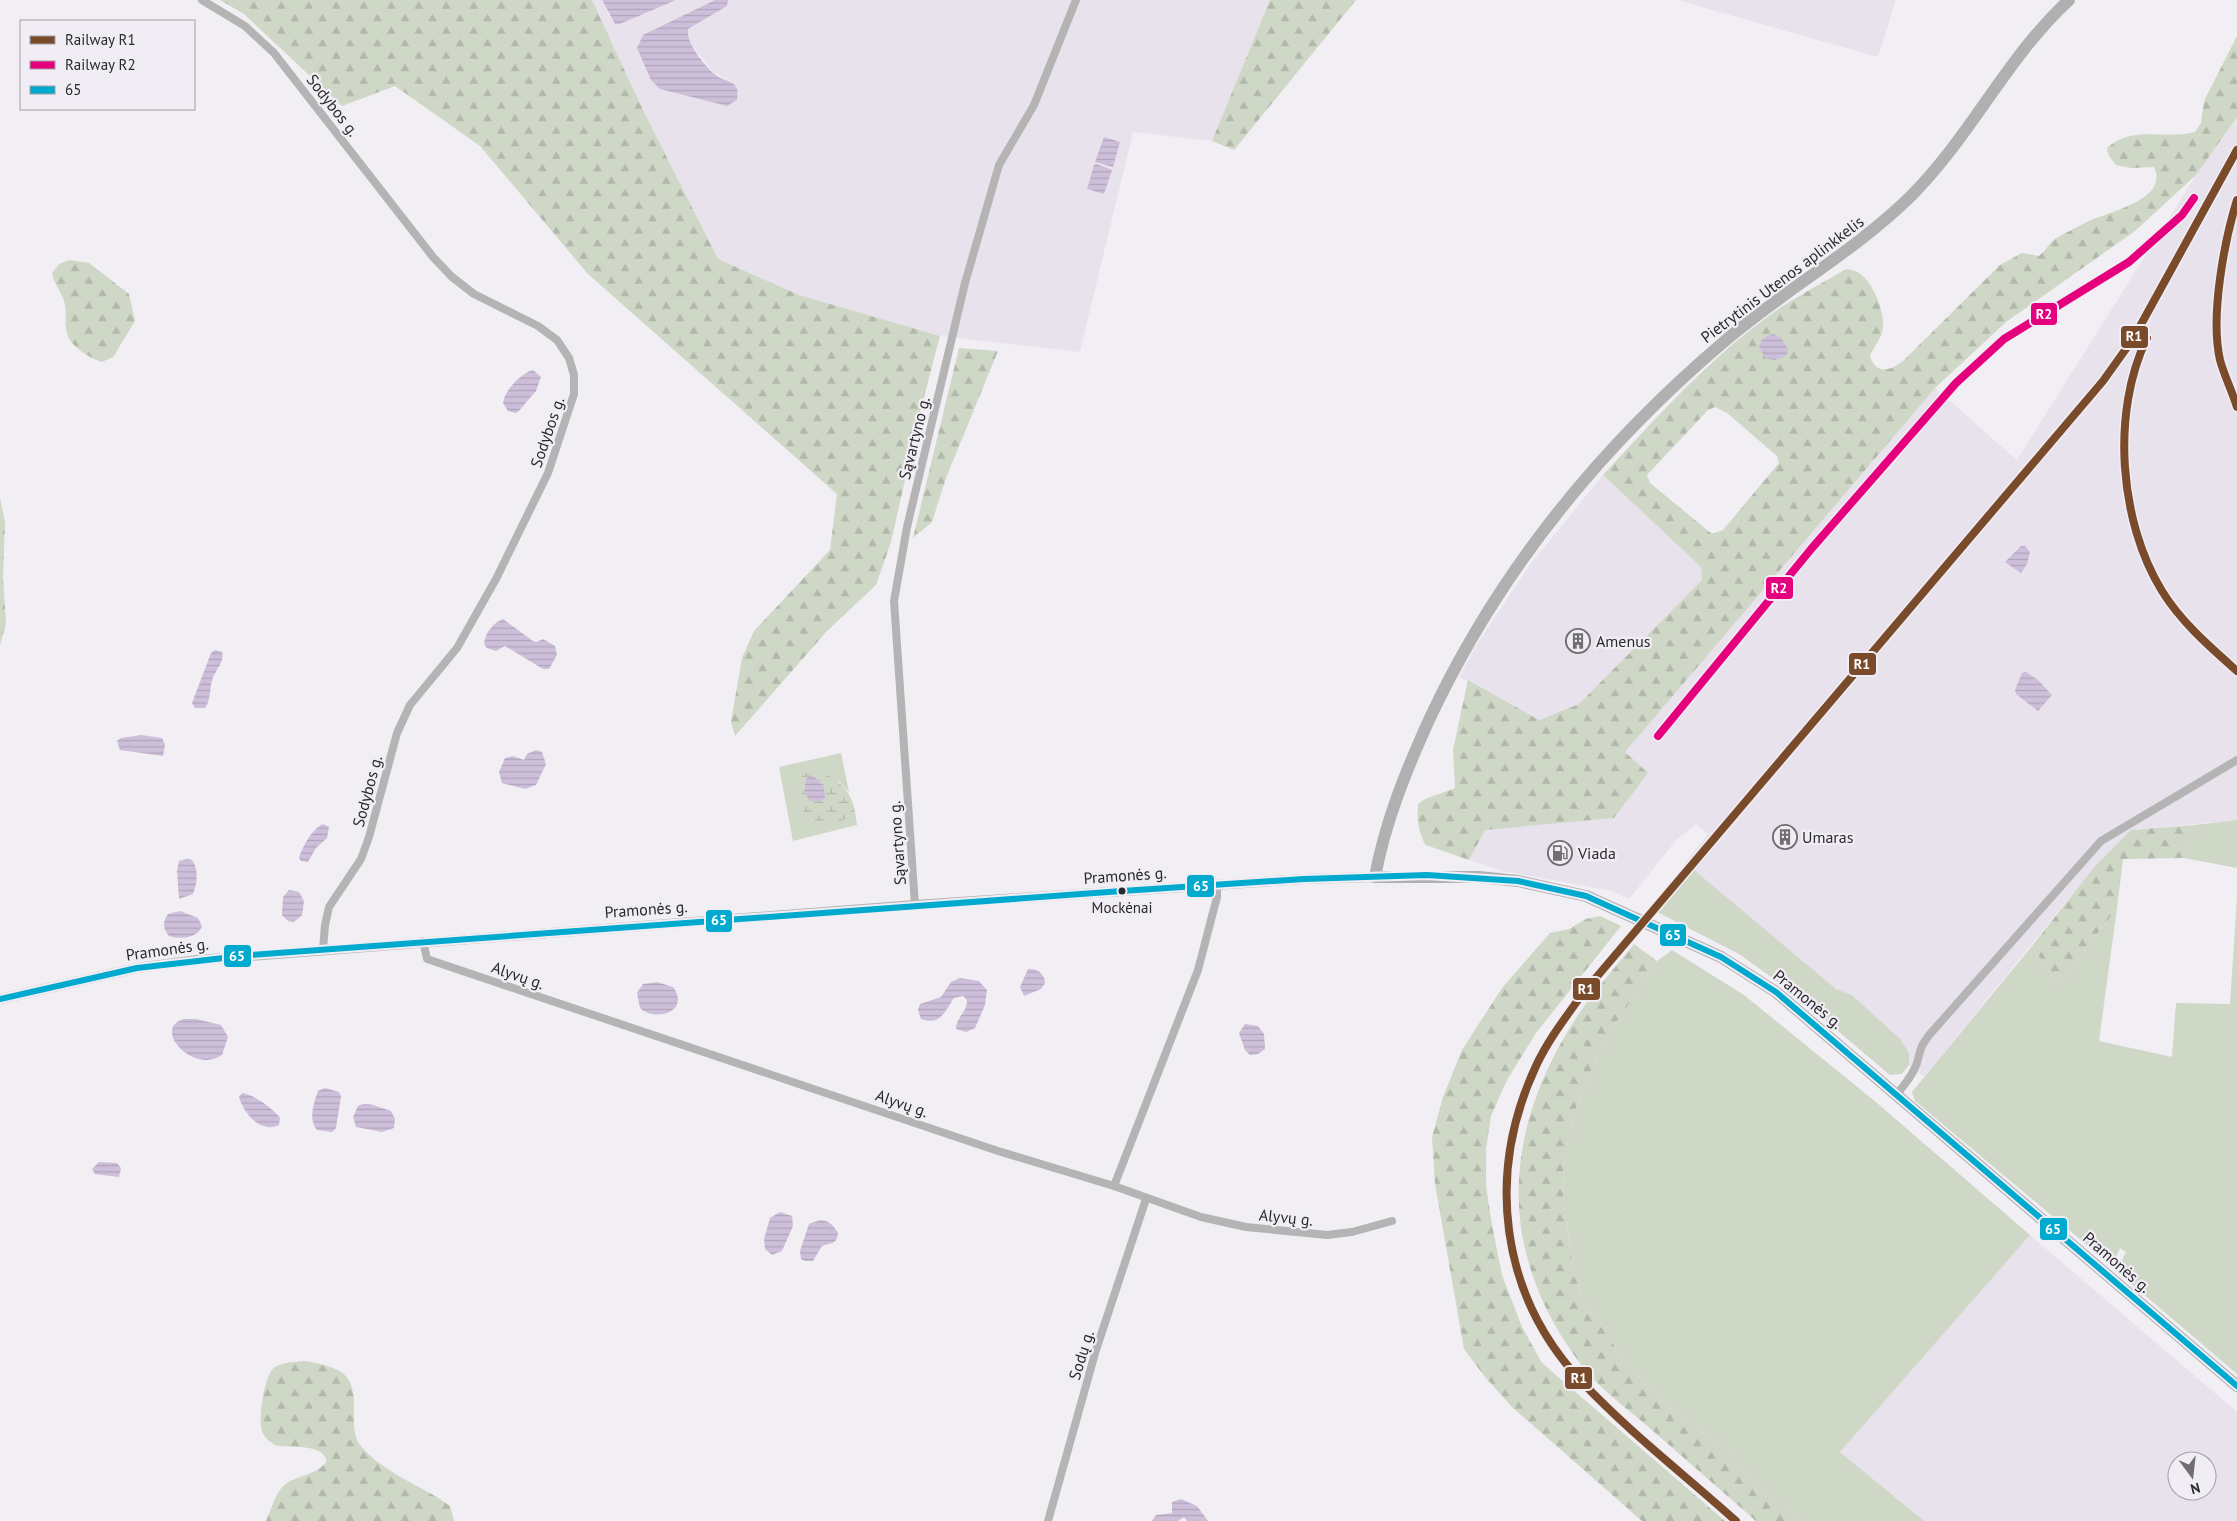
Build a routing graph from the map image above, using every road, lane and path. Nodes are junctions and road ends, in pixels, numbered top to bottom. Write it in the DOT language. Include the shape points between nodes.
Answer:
graph roads {
  1 [pos="202,0"];
  2 [pos="1076,0"];
  3 [pos="2069,0"];
  4 [pos="2237,760"];
  5 [pos="1375,877"];
  6 [pos="1217,885"];
  7 [pos="915,905"];
  8 [pos="424,941"];
  9 [pos="324,949"];
  10 [pos="0,999"];
  11 [pos="1897,1094"];
  12 [pos="1114,1186"];
  13 [pos="1146,1199"];
  14 [pos="1392,1221"];
  15 [pos="2237,1386"];
  16 [pos="1048,1521"];
  1 -- 9 [label="street, Sodybos g." via="245,26 274,53 452,277 474,294 538,326 557,340 569,358 574,375 574,394 548,473 532,509 457,648 403,718 361,859 329,907"];
  2 -- 7 [label="street, Sąvartyno g." via="1034,105 999,164 965,283 906,527 894,601"];
  3 -- 5 [label="highway, Pietrytinis Utenos aplinkkelis" via="2024,51 1954,145 1912,194 1870,234 1760,312 1696,366 1572,494 1479,624 1442,692 1409,765 1379,852"];
  4 -- 11 [label="street" via="2101,841 1930,1034 1920,1047 1909,1079"];
  5 -- 6 [label="main road, Pramonės g."];
  5 -- 11 [label="highway, Pramonės g." via="1451,875 1518,881 1554,887 1606,904 1721,957 1776,992"];
  6 -- 7 [label="main road, Pramonės g."];
  6 -- 12 [label="street" via="1217,897 1198,970"];
  7 -- 8 [label="main road, Pramonės g."];
  8 -- 9 [label="main road, Pramonės g."];
  8 -- 12 [label="street, Alyvų g." via="427,959 998,1151"];
  9 -- 10 [label="main road, Pramonės g." via="137,968"];
  11 -- 15 [label="highway, Pramonės g."];
  12 -- 13 [label="street, Alyvų g."];
  13 -- 14 [label="street, Alyvų g." via="1210,1219 1287,1232 1335,1234"];
  13 -- 16 [label="street, Sodų g." via="1096,1350"];
}
